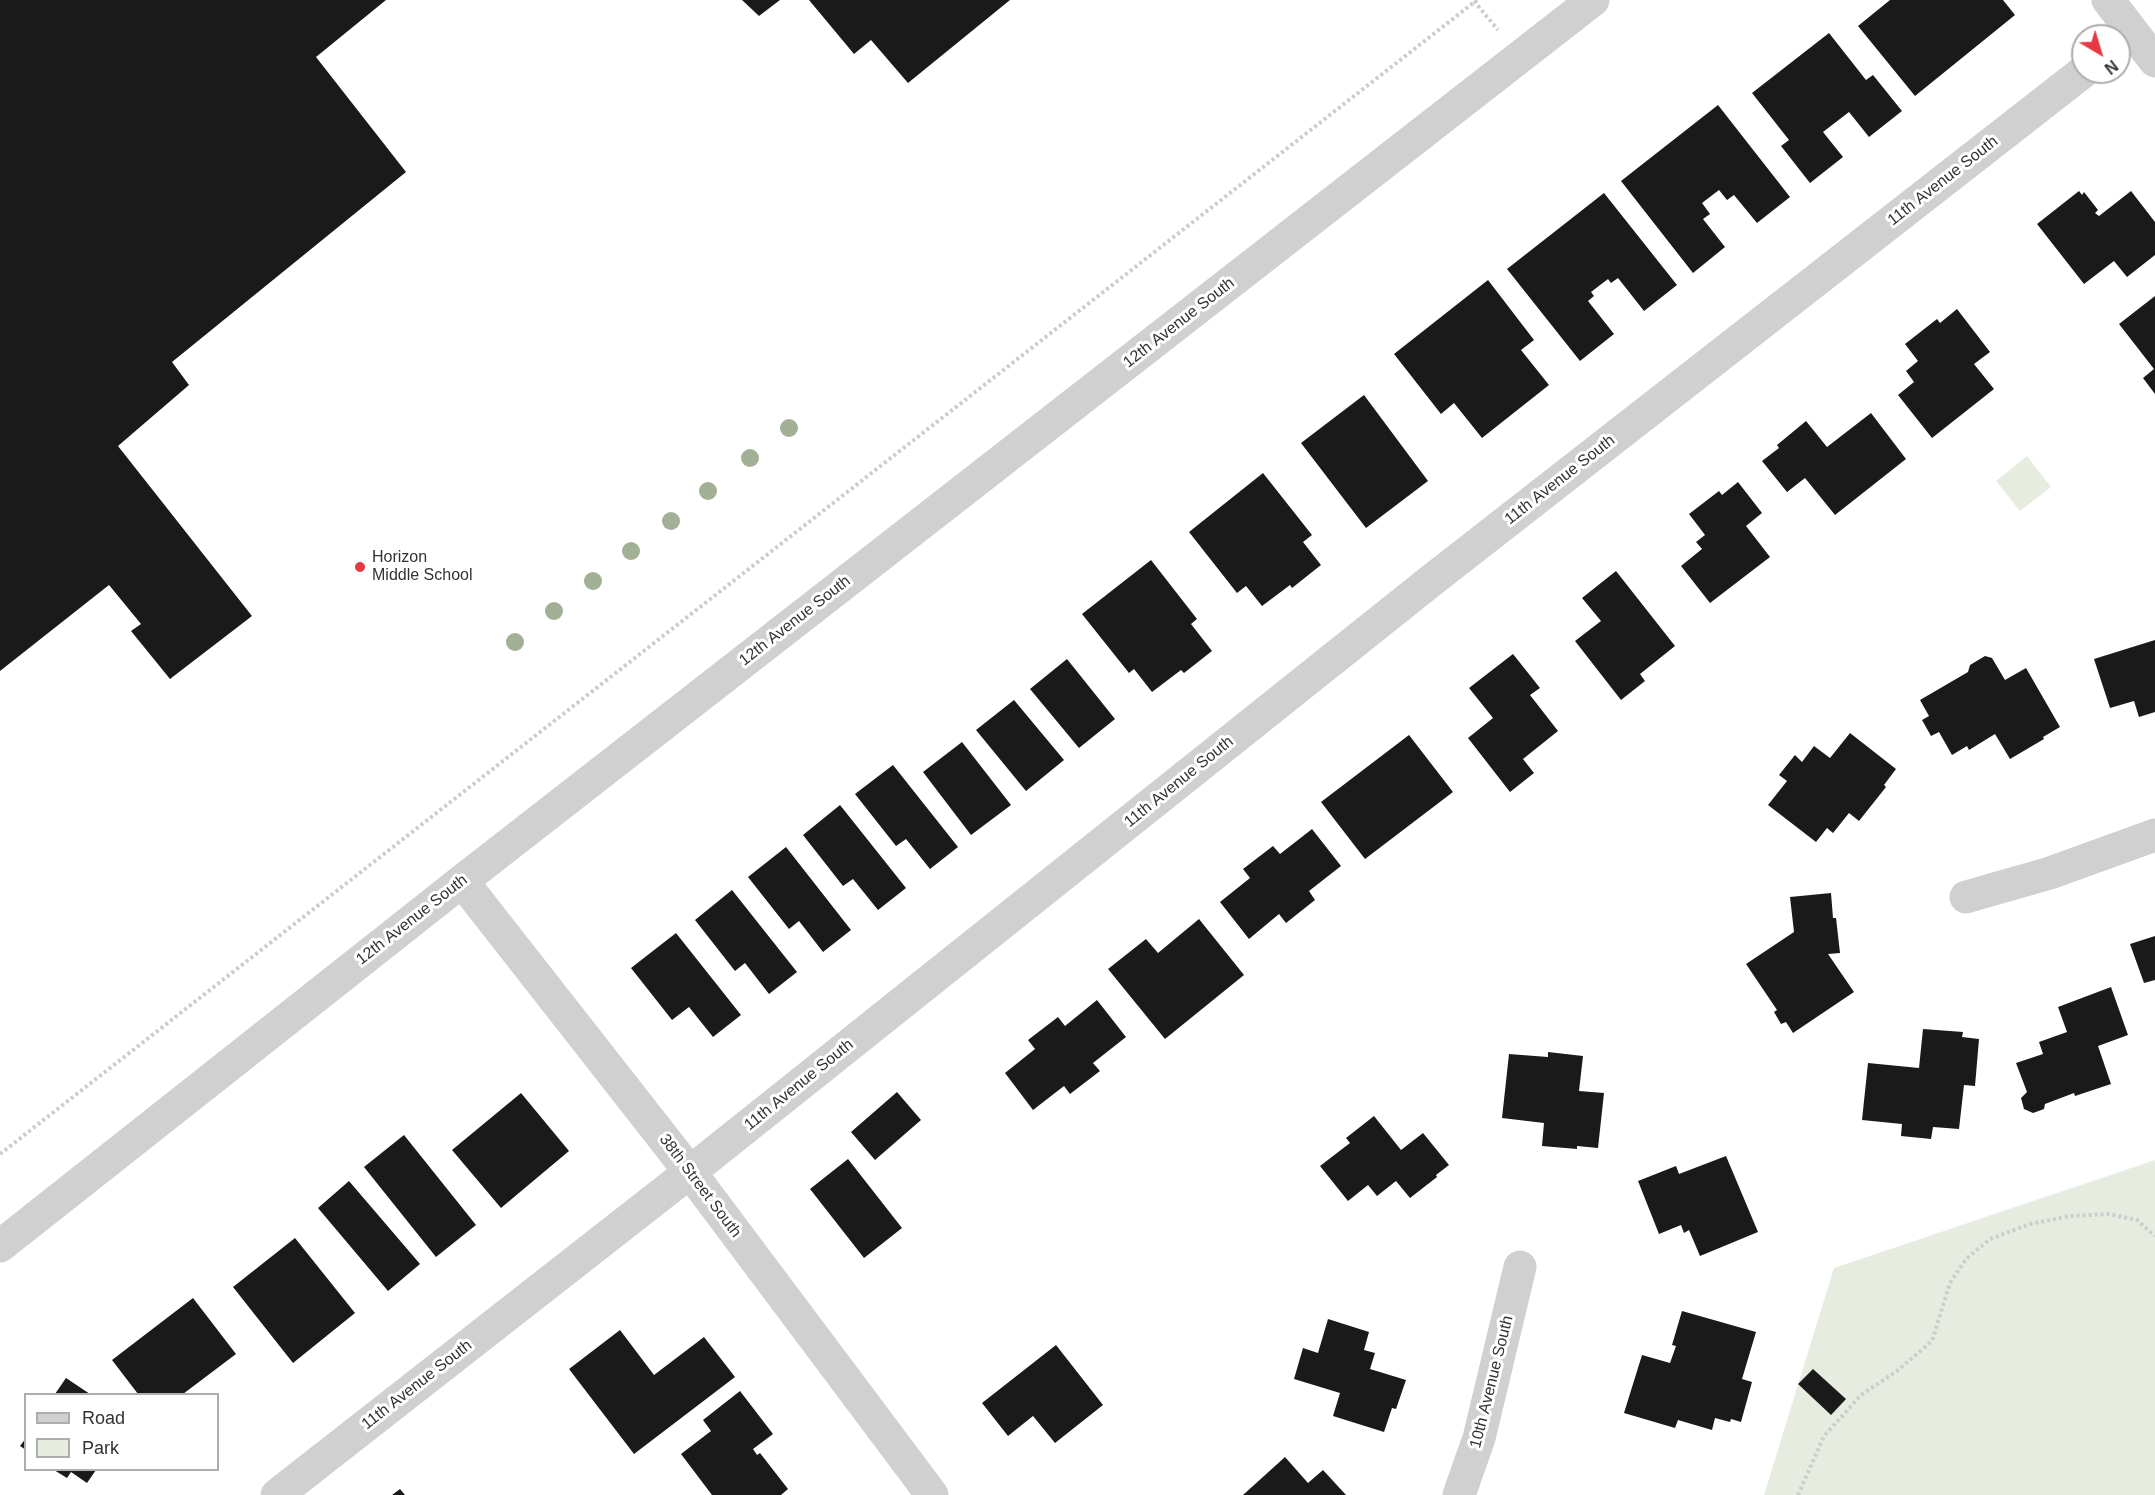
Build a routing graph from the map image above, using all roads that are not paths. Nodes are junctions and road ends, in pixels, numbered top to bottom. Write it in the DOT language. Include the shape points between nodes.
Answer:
graph roads {
  1 [pos="1593,0"];
  2 [pos="2108,0"];
  3 [pos="2119,24"];
  4 [pos="2131,42"];
  5 [pos="2155,61"];
  6 [pos="2071,81"];
  7 [pos="2155,835"];
  8 [pos="462,881"];
  9 [pos="1966,897"];
  10 [pos="690,1172"];
  11 [pos="0,1246"];
  12 [pos="1520,1267"];
  13 [pos="277,1495"];
  14 [pos="932,1495"];
  15 [pos="1459,1495"];
  1 -- 8 [label="street, 12th Avenue South"];
  2 -- 3 [label="street"];
  4 -- 5 [label="street"];
  6 -- 10 [label="street, 11th Avenue South" via="1442,573"];
  7 -- 9 [label="street" via="2050,873"];
  8 -- 10 [label="street, 38th Street South"];
  8 -- 11 [label="street, 12th Avenue South"];
  10 -- 13 [label="street, 11th Avenue South"];
  10 -- 14 [label="street, 38th Street South"];
  12 -- 15 [label="street, 10th Avenue South" via="1479,1438"];
}
